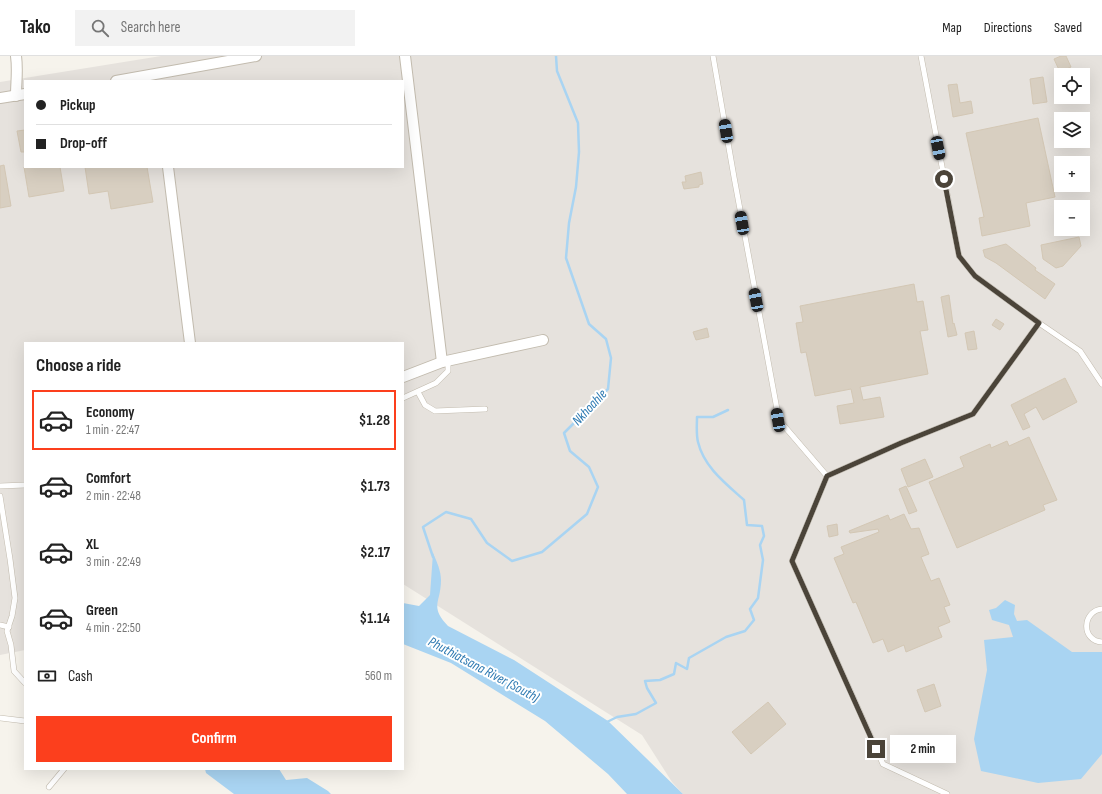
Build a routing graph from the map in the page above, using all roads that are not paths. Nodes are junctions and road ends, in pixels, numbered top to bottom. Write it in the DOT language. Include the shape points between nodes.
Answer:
graph roads {
  1 [pos="16,56"];
  2 [pos="256,56"];
  3 [pos="405,56"];
  4 [pos="713,56"];
  5 [pos="921,56"];
  6 [pos="155,78"];
  7 [pos="129,80"];
  8 [pos="21,95"];
  9 [pos="0,98"];
  10 [pos="168,168"];
  11 [pos="1039,323"];
  12 [pos="543,340"];
  13 [pos="190,342"];
  14 [pos="445,361"];
  15 [pos="404,377"];
  16 [pos="1102,384"];
  17 [pos="418,392"];
  18 [pos="404,398"];
  19 [pos="485,409"];
  20 [pos="827,476"];
  21 [pos="24,485"];
  22 [pos="0,486"];
  23 [pos="0,496"];
  24 [pos="1102,609"];
  25 [pos="0,625"];
  26 [pos="9,627"];
  27 [pos="1102,642"];
  28 [pos="24,683"];
  29 [pos="0,718"];
  30 [pos="24,721"];
  31 [pos="63,770"];
  32 [pos="49,787"];
  33 [pos="946,794"];
  1 -- 8 [label="street" via="18,70 15,77"];
  2 -- 6 [label="street"];
  3 -- 14 [label="street"];
  4 -- 20 [label="lane" via="778,420"];
  5 -- 11 [label="lane" via="959,256 975,276"];
  6 -- 7 [label="street"];
  8 -- 9 [label="street"];
  10 -- 13 [label="street"];
  11 -- 16 [label="lane" via="1080,351"];
  11 -- 20 [label="lane" via="973,414"];
  12 -- 14 [label="street"];
  14 -- 15 [label="street"];
  14 -- 17 [label="lane" via="448,371 436,383"];
  17 -- 18 [label="lane"];
  17 -- 19 [label="lane" via="425,405 435,410"];
  20 -- 33 [label="lane" via="792,561 883,764"];
  21 -- 22 [label="lane"];
  23 -- 26 [label="lane" via="15,598"];
  24 -- 27 [label="lane" via="1090,615 1086,626 1094,640"];
  25 -- 26 [label="lane"];
  26 -- 28 [label="lane" via="7,631 14,671"];
  29 -- 30 [label="lane"];
  31 -- 32 [label="lane"];
}
